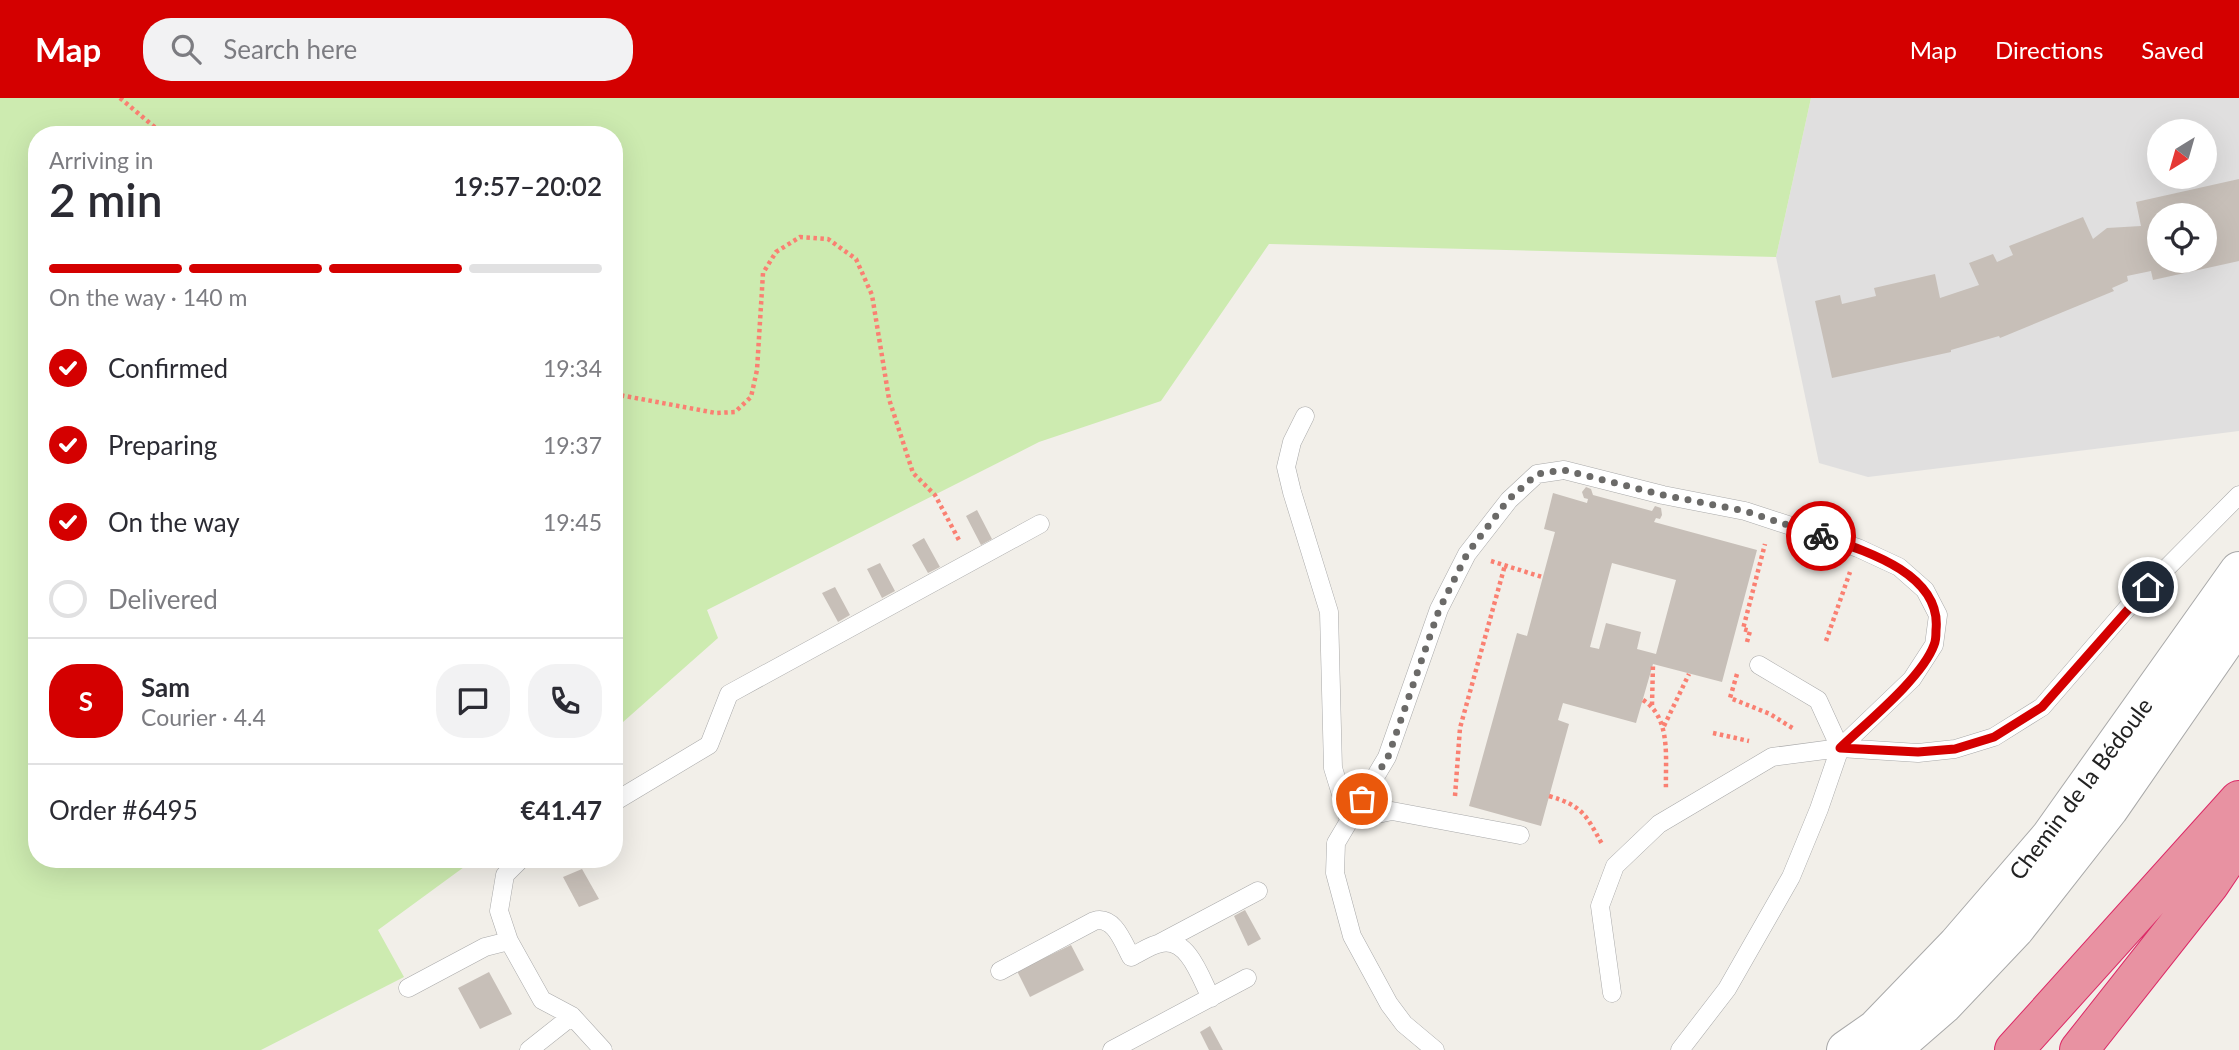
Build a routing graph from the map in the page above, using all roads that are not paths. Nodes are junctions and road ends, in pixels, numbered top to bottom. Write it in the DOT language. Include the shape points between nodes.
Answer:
graph roads {
  1 [pos="1305,416"];
  2 [pos="2239,495"];
  3 [pos="1040,524"];
  4 [pos="2239,571"];
  5 [pos="2239,621"];
  6 [pos="1759,664"];
  7 [pos="1840,748"];
  8 [pos="623,797"];
  9 [pos="2239,800"];
  10 [pos="1349,820"];
  11 [pos="1520,835"];
  12 [pos="2239,841"];
  13 [pos="512,868"];
  14 [pos="1258,891"];
  15 [pos="509,941"];
  16 [pos="1160,943"];
  17 [pos="1000,971"];
  18 [pos="1247,978"];
  19 [pos="408,988"];
  20 [pos="1612,993"];
  21 [pos="1211,998"];
  22 [pos="572,1016"];
  23 [pos="529,1050"];
  24 [pos="603,1050"];
  25 [pos="1112,1050"];
  26 [pos="1435,1050"];
  27 [pos="1680,1050"];
  28 [pos="1846,1050"];
  29 [pos="1891,1050"];
  30 [pos="2014,1050"];
  31 [pos="2079,1050"];
  1 -- 10 [label="lane" via="1286,467 1329,612 1333,768"];
  2 -- 7 [label="lane" via="2130,605 2042,707 1994,737 1955,749"];
  3 -- 8 [label="lane" via="729,694 709,745"];
  4 -- 28 [label="street, Chemin de la Bédoule" via="2050,837 1957,945 1876,1029"];
  5 -- 29 [label="street, Chemin de la Bédoule" via="2109,809 2015,929 1943,1005"];
  6 -- 7 [label="lane" via="1818,700"];
  7 -- 10 [label="lane" via="1912,679 1934,645 1938,615 1924,590 1899,566 1858,548 1745,511 1564,470 1537,474 1508,500 1467,554 1439,610 1388,757"];
  7 -- 20 [label="lane" via="1772,757 1659,824 1615,866 1600,906"];
  7 -- 27 [label="lane" via="1791,877 1727,989"];
  9 -- 30 [label="highway"];
  10 -- 11 [label="lane" via="1392,811"];
  10 -- 26 [label="lane" via="1336,843 1335,873 1352,936 1389,1004 1404,1024"];
  12 -- 31 [label="highway"];
  13 -- 15 [label="lane" via="505,875 499,911"];
  14 -- 16 [label="lane"];
  15 -- 19 [label="lane" via="485,947"];
  15 -- 22 [label="lane" via="542,1000"];
  16 -- 17 [label="lane" via="1131,957 1111,923 1102,918"];
  16 -- 21 [label="lane" via="1173,942 1182,948"];
  18 -- 21 [label="lane"];
  21 -- 25 [label="lane"];
  22 -- 23 [label="lane"];
  22 -- 24 [label="lane"];
}
